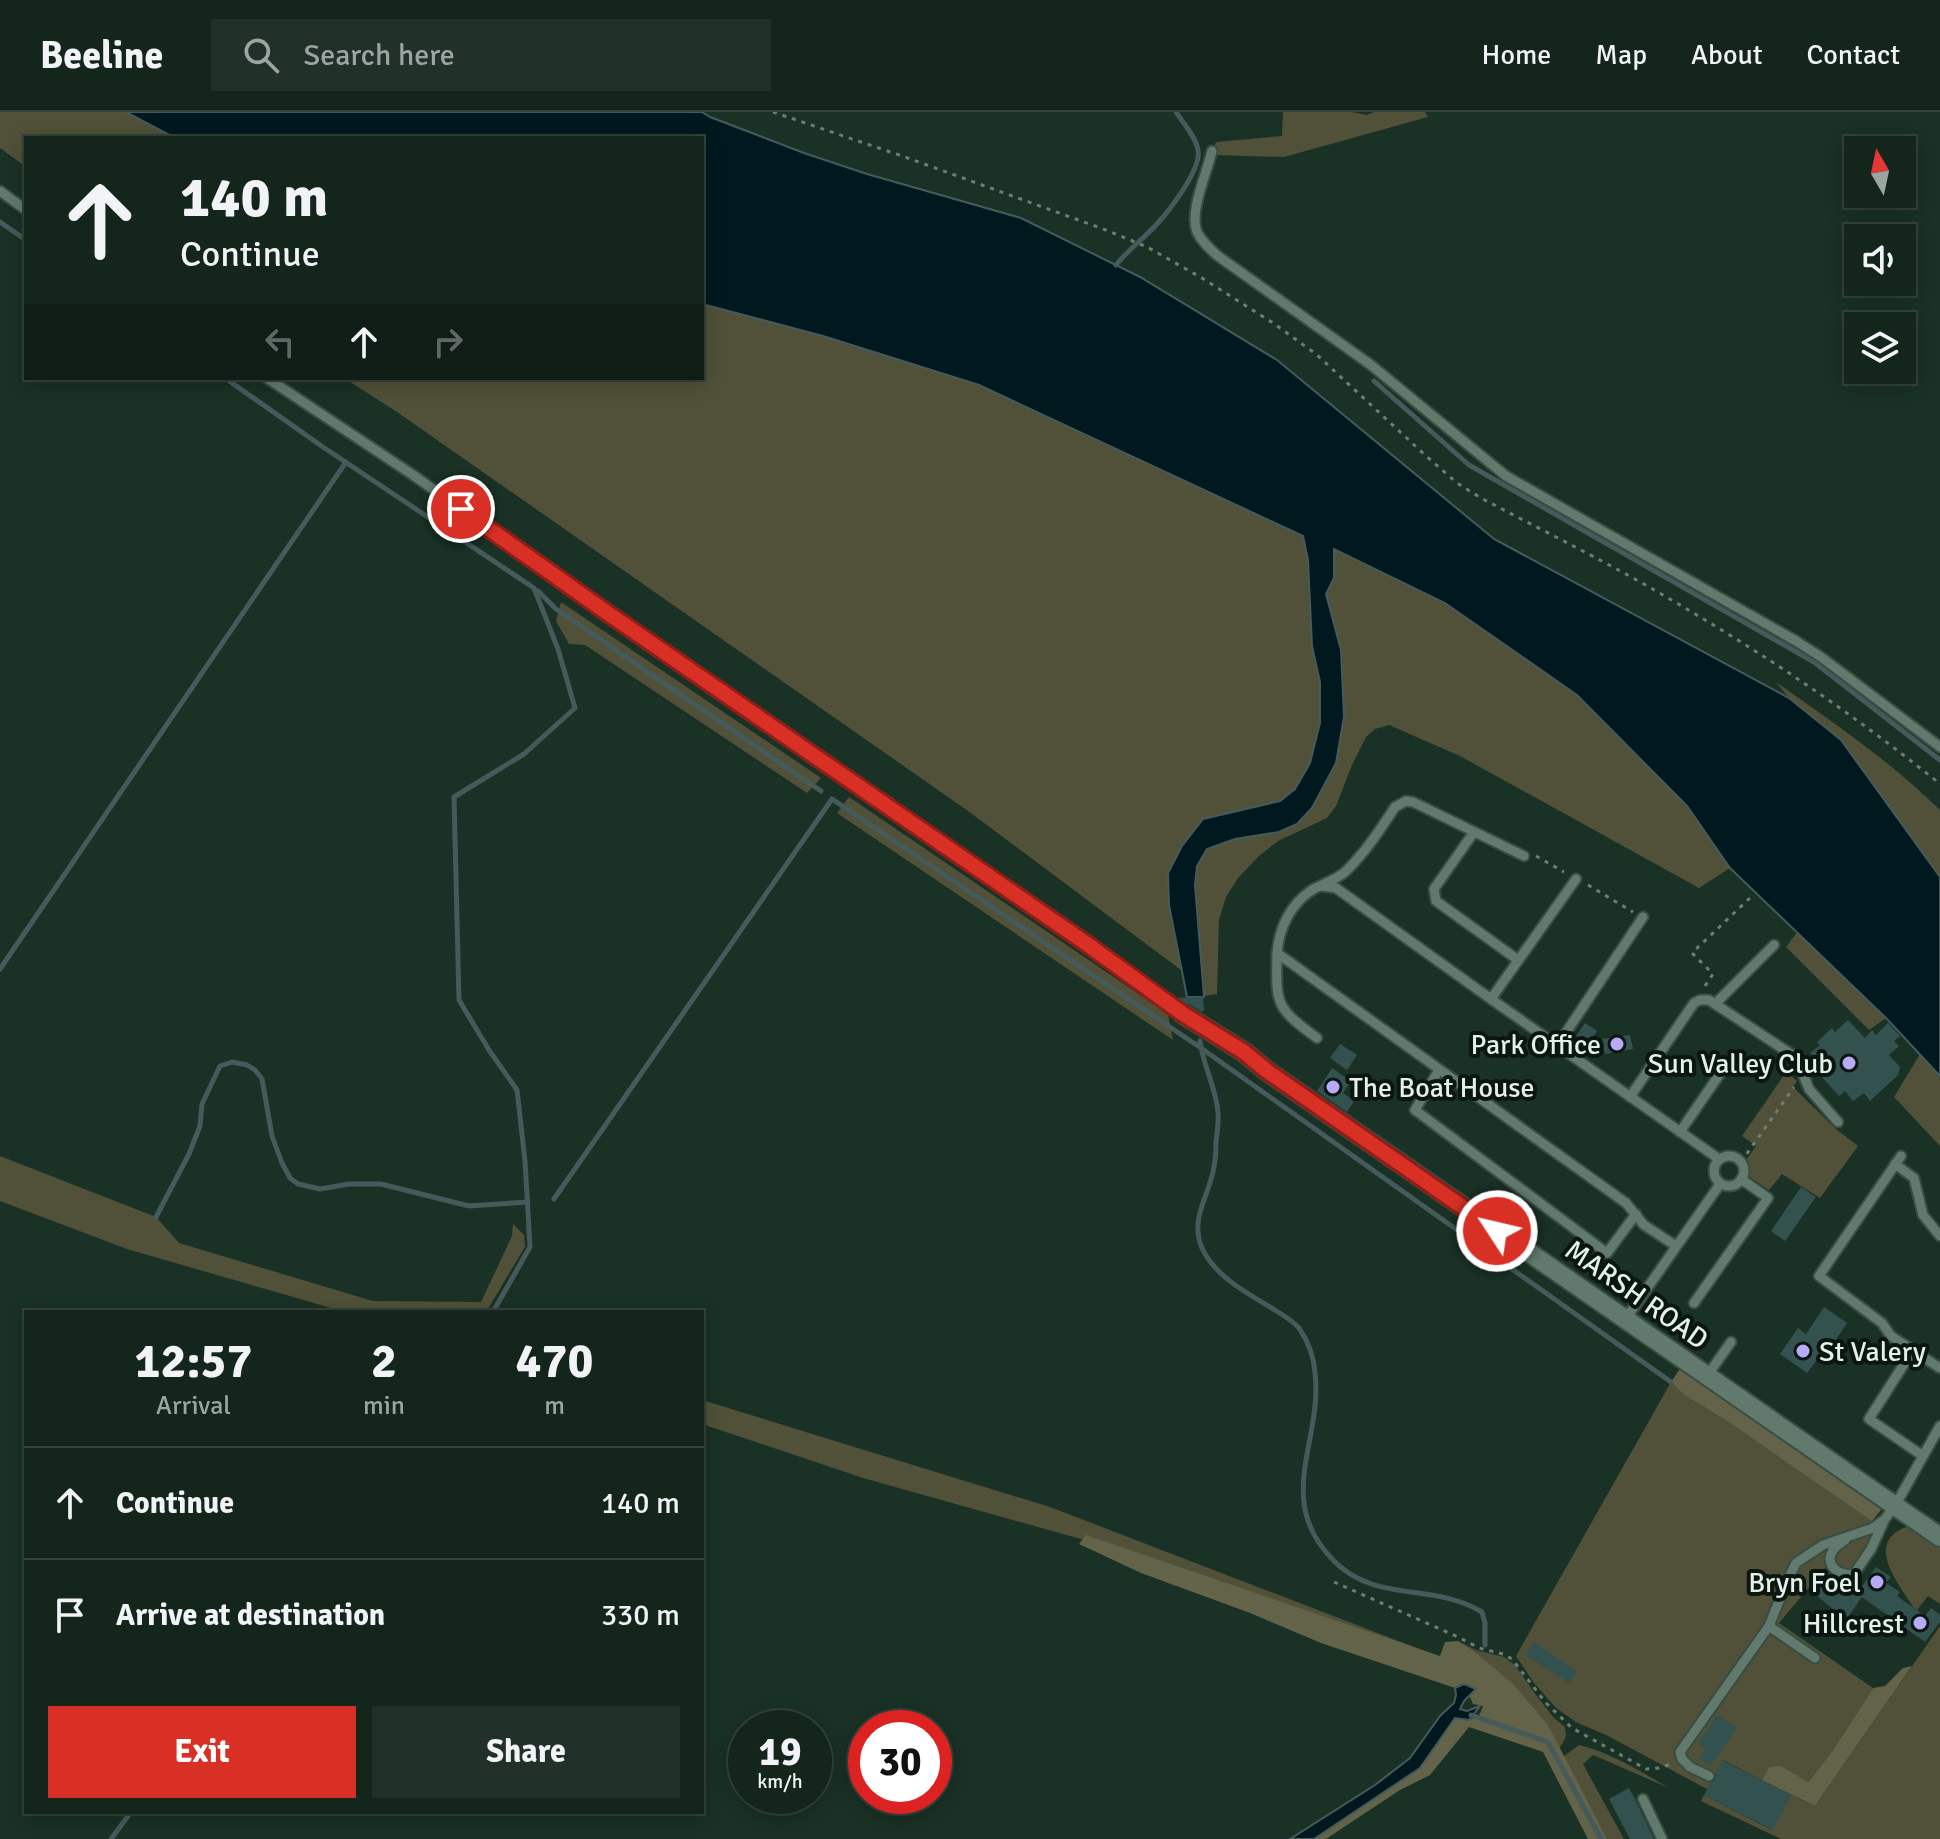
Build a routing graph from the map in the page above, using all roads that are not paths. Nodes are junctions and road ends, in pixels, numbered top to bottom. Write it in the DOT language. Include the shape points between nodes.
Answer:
graph roads {
  1 [pos="1212,151"];
  2 [pos="0,191"];
  3 [pos="24,209"];
  4 [pos="270,380"];
  5 [pos="1940,747"];
  6 [pos="1474,832"];
  7 [pos="1524,856"];
  8 [pos="1576,879"];
  9 [pos="1321,886"];
  10 [pos="1643,917"];
  11 [pos="1774,945"];
  12 [pos="1277,953"];
  13 [pos="1518,960"];
  14 [pos="1491,999"];
  15 [pos="1715,1004"];
  16 [pos="1183,1014"];
  17 [pos="1317,1038"];
  18 [pos="1557,1046"];
  19 [pos="1726,1065"];
  20 [pos="1439,1070"];
  21 [pos="1630,1097"];
  22 [pos="1838,1122"];
  23 [pos="1680,1132"];
  24 [pos="1719,1159"];
  25 [pos="1741,1179"];
  26 [pos="1720,1184"];
  27 [pos="1636,1214"];
  28 [pos="1940,1236"];
  29 [pos="1676,1246"];
  30 [pos="1694,1303"];
  31 [pos="1625,1320"];
  32 [pos="1731,1342"];
  33 [pos="1913,1350"];
  34 [pos="1940,1368"];
  35 [pos="1707,1376"];
  36 [pos="1940,1426"];
  37 [pos="1923,1456"];
  38 [pos="1889,1513"];
  39 [pos="1940,1537"];
  40 [pos="1848,1538"];
  41 [pos="1769,1626"];
  42 [pos="1815,1658"];
  43 [pos="1709,1776"];
  44 [pos="1643,1799"];
  45 [pos="1662,1839"];
  1 -- 5 [label="lane" via="1195,222 1203,242 1218,256 1371,365 1506,476 1796,641"];
  2 -- 3 [label="lane"];
  4 -- 16 [label="lane"];
  6 -- 7 [label="lane"];
  6 -- 9 [label="lane" via="1413,802 1400,803 1368,847"];
  6 -- 13 [label="lane" via="1434,889 1436,901"];
  8 -- 13 [label="lane"];
  9 -- 12 [label="lane" via="1289,914"];
  9 -- 14 [label="lane" via="1336,888"];
  10 -- 18 [label="lane"];
  11 -- 15 [label="lane"];
  12 -- 17 [label="lane" via="1279,1003"];
  12 -- 20 [label="lane"];
  13 -- 14 [label="lane"];
  14 -- 18 [label="lane"];
  15 -- 21 [label="lane" via="1694,1003"];
  15 -- 22 [label="lane" via="1791,1054 1809,1089"];
  16 -- 31 [label="street, MARSH ROAD"];
  18 -- 21 [label="lane"];
  19 -- 23 [label="lane"];
  20 -- 27 [label="lane"];
  20 -- 27 [label="lane" via="1415,1110 1607,1253"];
  21 -- 23 [label="lane"];
  23 -- 24 [label="lane"];
  24 -- 25 [label="lane" via="1733,1156 1741,1162"];
  24 -- 26 [label="lane" via="1713,1172"];
  25 -- 26 [label="lane" via="1736,1185"];
  25 -- 30 [label="lane" via="1768,1198"];
  26 -- 29 [label="lane"];
  27 -- 29 [label="lane"];
  28 -- 33 [label="lane" via="1923,1215 1914,1178 1898,1160 1819,1276"];
  29 -- 31 [label="lane"];
  31 -- 35 [label="street, MARSH ROAD"];
  32 -- 35 [label="lane"];
  33 -- 34 [label="lane"];
  33 -- 37 [label="lane" via="1869,1419"];
  35 -- 38 [label="street, MARSH ROAD"];
  36 -- 37 [label="lane"];
  37 -- 38 [label="lane"];
  38 -- 39 [label="street, MARSH ROAD"];
  38 -- 40 [label="lane" via="1873,1528"];
  38 -- 40 [label="lane" via="1871,1549 1848,1576 1837,1573 1830,1559"];
  40 -- 41 [label="lane" via="1823,1545 1796,1563"];
  41 -- 42 [label="lane"];
  41 -- 43 [label="lane" via="1680,1752 1690,1767"];
  44 -- 45 [label="lane"];
}
